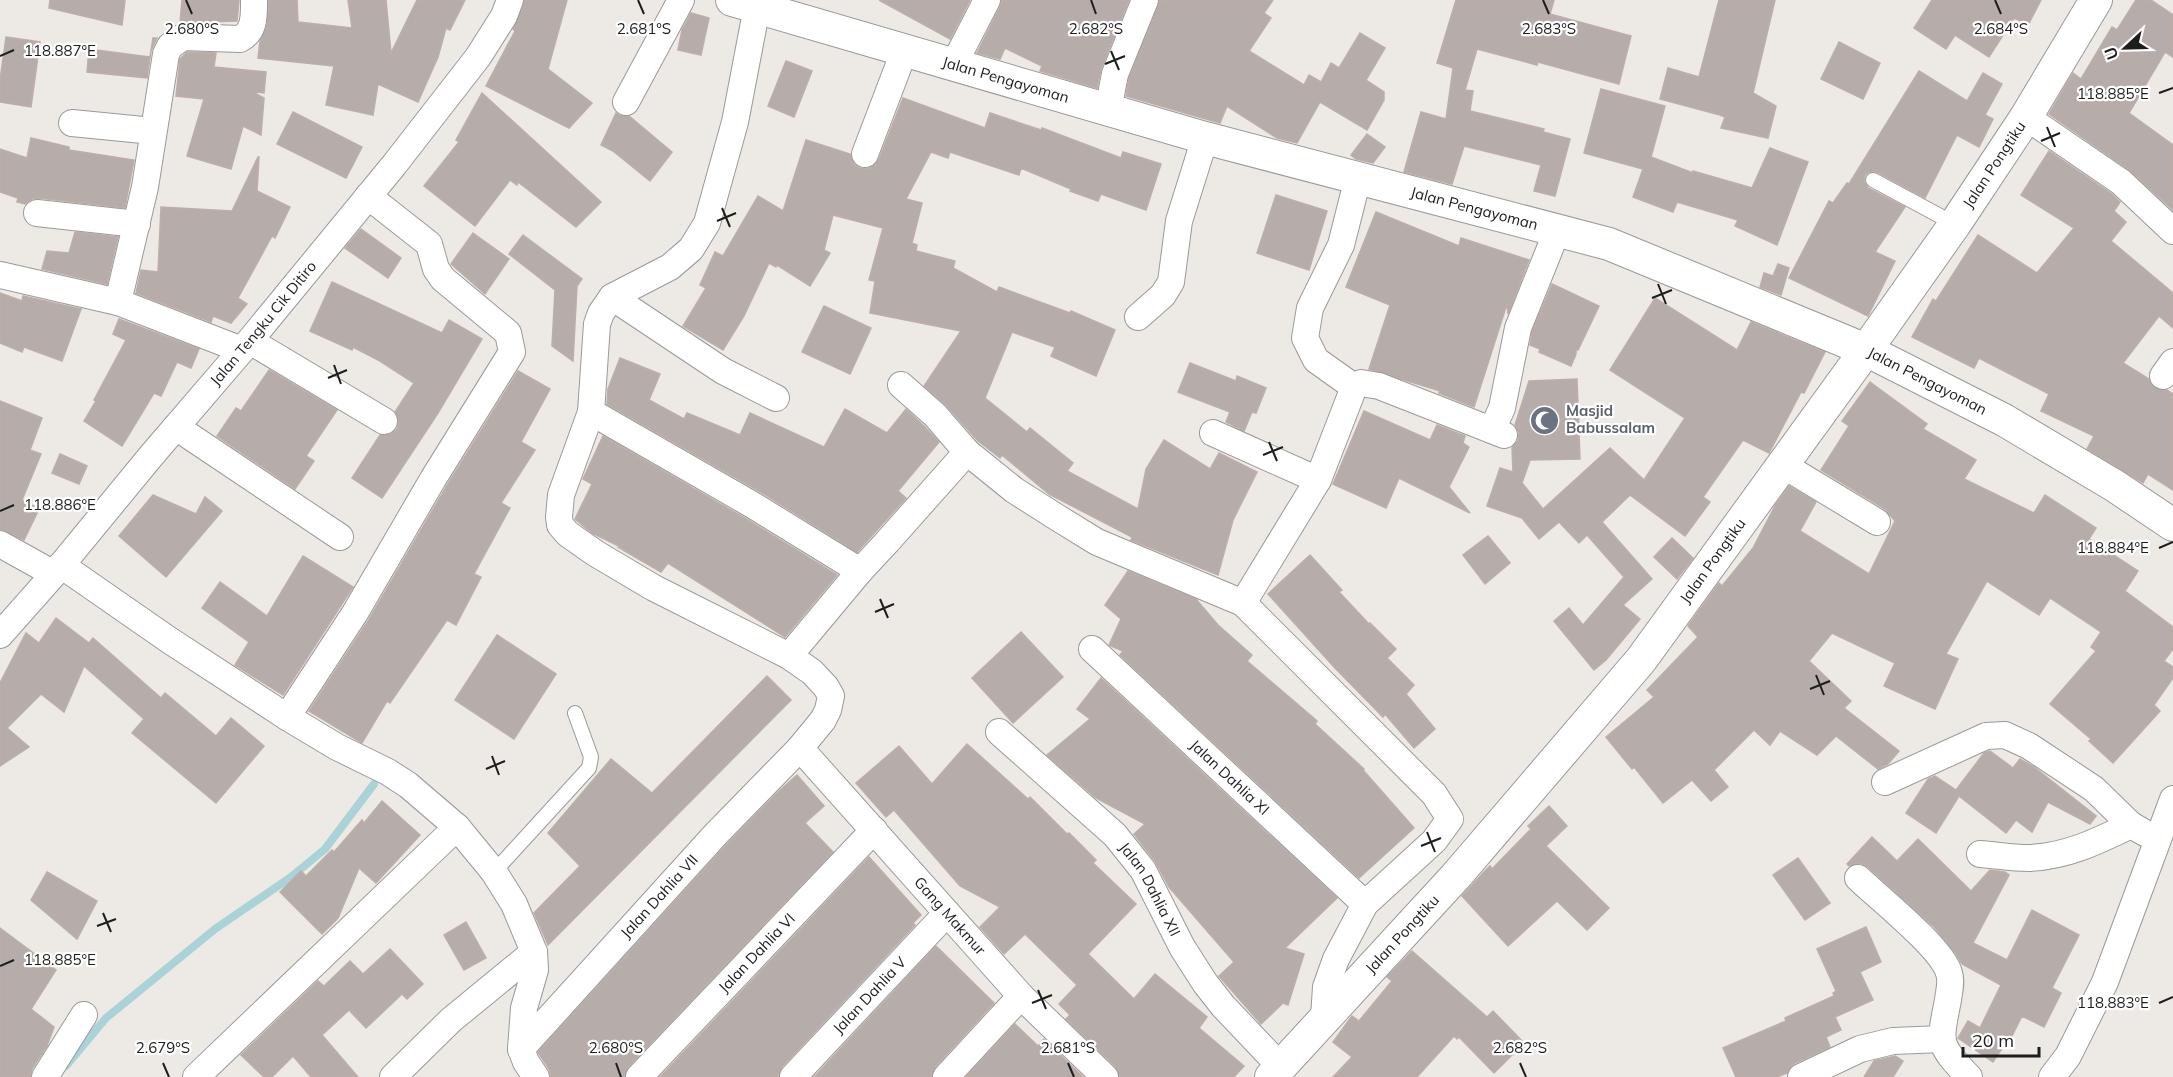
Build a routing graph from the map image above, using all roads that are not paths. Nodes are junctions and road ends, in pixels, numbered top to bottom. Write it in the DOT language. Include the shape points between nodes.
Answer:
graph roads {
  1 [pos="254,0"];
  2 [pos="510,0"];
  3 [pos="681,0"];
  4 [pos="987,0"];
  5 [pos="1145,0"];
  6 [pos="2096,0"];
  7 [pos="744,3"];
  8 [pos="905,49"];
  9 [pos="954,64"];
  10 [pos="626,102"];
  11 [pos="1108,110"];
  12 [pos="2026,117"];
  13 [pos="72,123"];
  14 [pos="153,131"];
  15 [pos="1205,138"];
  16 [pos="865,154"];
  17 [pos="1358,178"];
  18 [pos="1873,180"];
  19 [pos="368,196"];
  20 [pos="37,213"];
  21 [pos="136,224"];
  22 [pos="1955,224"];
  23 [pos="1557,231"];
  24 [pos="2173,231"];
  25 [pos="0,275"];
  26 [pos="612,297"];
  27 [pos="118,302"];
  28 [pos="1138,317"];
  29 [pos="246,345"];
  30 [pos="1866,350"];
  31 [pos="901,385"];
  32 [pos="1354,387"];
  33 [pos="776,398"];
  34 [pos="591,412"];
  35 [pos="384,421"];
  36 [pos="176,427"];
  37 [pos="1213,434"];
  38 [pos="967,452"];
  39 [pos="1783,465"];
  40 [pos="1318,480"];
  41 [pos="1877,522"];
  42 [pos="2173,525"];
  43 [pos="340,537"];
  44 [pos="0,544"];
  45 [pos="58,570"];
  46 [pos="860,571"];
  47 [pos="1243,603"];
  48 [pos="0,635"];
  49 [pos="1092,649"];
  50 [pos="789,656"];
  51 [pos="575,713"];
  52 [pos="287,717"];
  53 [pos="999,732"];
  54 [pos="800,748"];
  55 [pos="1885,782"];
  56 [pos="2173,799"];
  57 [pos="2131,825"];
  58 [pos="457,827"];
  59 [pos="874,830"];
  60 [pos="2158,841"];
  61 [pos="1980,854"];
  62 [pos="494,872"];
  63 [pos="1858,878"];
  64 [pos="1365,904"];
  65 [pos="947,913"];
  66 [pos="534,952"];
  67 [pos="1021,996"];
  68 [pos="84,1015"];
  69 [pos="1324,1018"];
  70 [pos="1942,1039"];
  71 [pos="521,1050"];
  72 [pos="1275,1072"];
  73 [pos="1095,1073"];
  74 [pos="45,1077"];
  75 [pos="196,1077"];
  76 [pos="393,1077"];
  77 [pos="536,1077"];
  78 [pos="639,1077"];
  79 [pos="793,1077"];
  80 [pos="946,1077"];
  81 [pos="1801,1077"];
  82 [pos="1970,1077"];
  83 [pos="2052,1077"];
  1 -- 14 [label="street" via="248,35 240,39 183,37 170,46"];
  2 -- 19 [label="street, Jalan Tengku Cik Ditiro" via="478,57"];
  3 -- 10 [label="street"];
  4 -- 9 [label="street"];
  5 -- 11 [label="street" via="1115,74"];
  6 -- 12 [label="street, Jalan Pongtiku"];
  7 -- 8 [label="street, Jalan Pengayoman"];
  7 -- 26 [label="street" via="735,122 707,223 692,249 670,267"];
  8 -- 9 [label="street, Jalan Pengayoman"];
  8 -- 16 [label="street"];
  9 -- 11 [label="street, Jalan Pengayoman"];
  11 -- 15 [label="street, Jalan Pengayoman"];
  12 -- 22 [label="street, Jalan Pongtiku"];
  12 -- 24 [label="street" via="2121,182"];
  13 -- 14 [label="street"];
  14 -- 21 [label="street"];
  15 -- 17 [label="street, Jalan Pengayoman"];
  15 -- 28 [label="street" via="1179,221 1171,282 1163,295"];
  17 -- 23 [label="street, Jalan Pengayoman"];
  17 -- 32 [label="street" via="1341,245 1310,308 1305,338 1316,360"];
  18 -- 22 [label="lane"];
  19 -- 29 [label="street, Jalan Tengku Cik Ditiro"];
  19 -- 52 [label="street" via="429,244 443,279 508,333 512,352 355,614"];
  20 -- 21 [label="street"];
  21 -- 27 [label="street"];
  22 -- 30 [label="street, Jalan Pongtiku"];
  23 -- 30 [label="street, Jalan Pengayoman" via="1609,244"];
  23 -- 32 [label="street" via="1518,328 1498,433 1379,386 1361,383"];
  25 -- 27 [label="street"];
  26 -- 33 [label="street" via="723,370"];
  26 -- 34 [label="street" via="597,324"];
  27 -- 29 [label="street"];
  29 -- 35 [label="street"];
  29 -- 36 [label="street, Jalan Tengku Cik Ditiro"];
  30 -- 39 [label="street, Jalan Pongtiku"];
  30 -- 42 [label="street, Jalan Pengayoman" via="2004,420"];
  31 -- 38 [label="street" via="935,415"];
  32 -- 40 [label="street"];
  34 -- 46 [label="street"];
  34 -- 50 [label="street" via="561,495 559,517 564,530 654,588"];
  36 -- 43 [label="street"];
  36 -- 45 [label="street, Jalan Tengku Cik Ditiro"];
  37 -- 40 [label="street"];
  38 -- 46 [label="street"];
  38 -- 47 [label="street" via="1014,490 1097,542"];
  39 -- 41 [label="street"];
  39 -- 69 [label="street, Jalan Pongtiku" via="1641,660 1455,876"];
  40 -- 47 [label="street"];
  44 -- 45 [label="street"];
  45 -- 48 [label="street, Jalan Tengku Cik Ditiro"];
  45 -- 52 [label="street"];
  46 -- 50 [label="street"];
  47 -- 64 [label="street" via="1434,794 1450,819 1434,841"];
  49 -- 64 [label="street, Jalan Dahlia XI"];
  50 -- 54 [label="street, Jalan Dahlia VII" via="812,672 831,696 823,720"];
  51 -- 62 [label="lane" via="591,757 589,768"];
  52 -- 58 [label="street" via="398,778"];
  53 -- 72 [label="street, Jalan Dahlia XII" via="1115,835 1143,870 1205,983"];
  54 -- 59 [label="street, Gang Makmur"];
  54 -- 71 [label="street, Jalan Dahlia VII" via="716,834"];
  55 -- 57 [label="street" via="1986,736 2005,735 2029,746 2094,789"];
  56 -- 60 [label="street"];
  57 -- 60 [label="street"];
  57 -- 61 [label="street" via="2058,855 2027,858"];
  58 -- 62 [label="street"];
  58 -- 75 [label="street"];
  59 -- 65 [label="street, Gang Makmur"];
  59 -- 78 [label="street, Jalan Dahlia VI"];
  60 -- 83 [label="street" via="2105,982 2068,1056"];
  62 -- 66 [label="street" via="514,904"];
  63 -- 70 [label="street" via="1939,954 1949,972 1951,984"];
  64 -- 69 [label="street" via="1336,959 1326,987"];
  65 -- 67 [label="street, Gang Makmur"];
  65 -- 79 [label="street, Jalan Dahlia V"];
  66 -- 71 [label="street" via="535,970 524,1008"];
  66 -- 76 [label="street" via="451,1020"];
  67 -- 73 [label="street, Gang Makmur"];
  67 -- 80 [label="street"];
  68 -- 74 [label="street"];
  69 -- 72 [label="street, Jalan Pongtiku"];
  70 -- 81 [label="street" via="1893,1041 1860,1049"];
  70 -- 82 [label="street" via="1946,1052"];
  71 -- 77 [label="street"];
}
